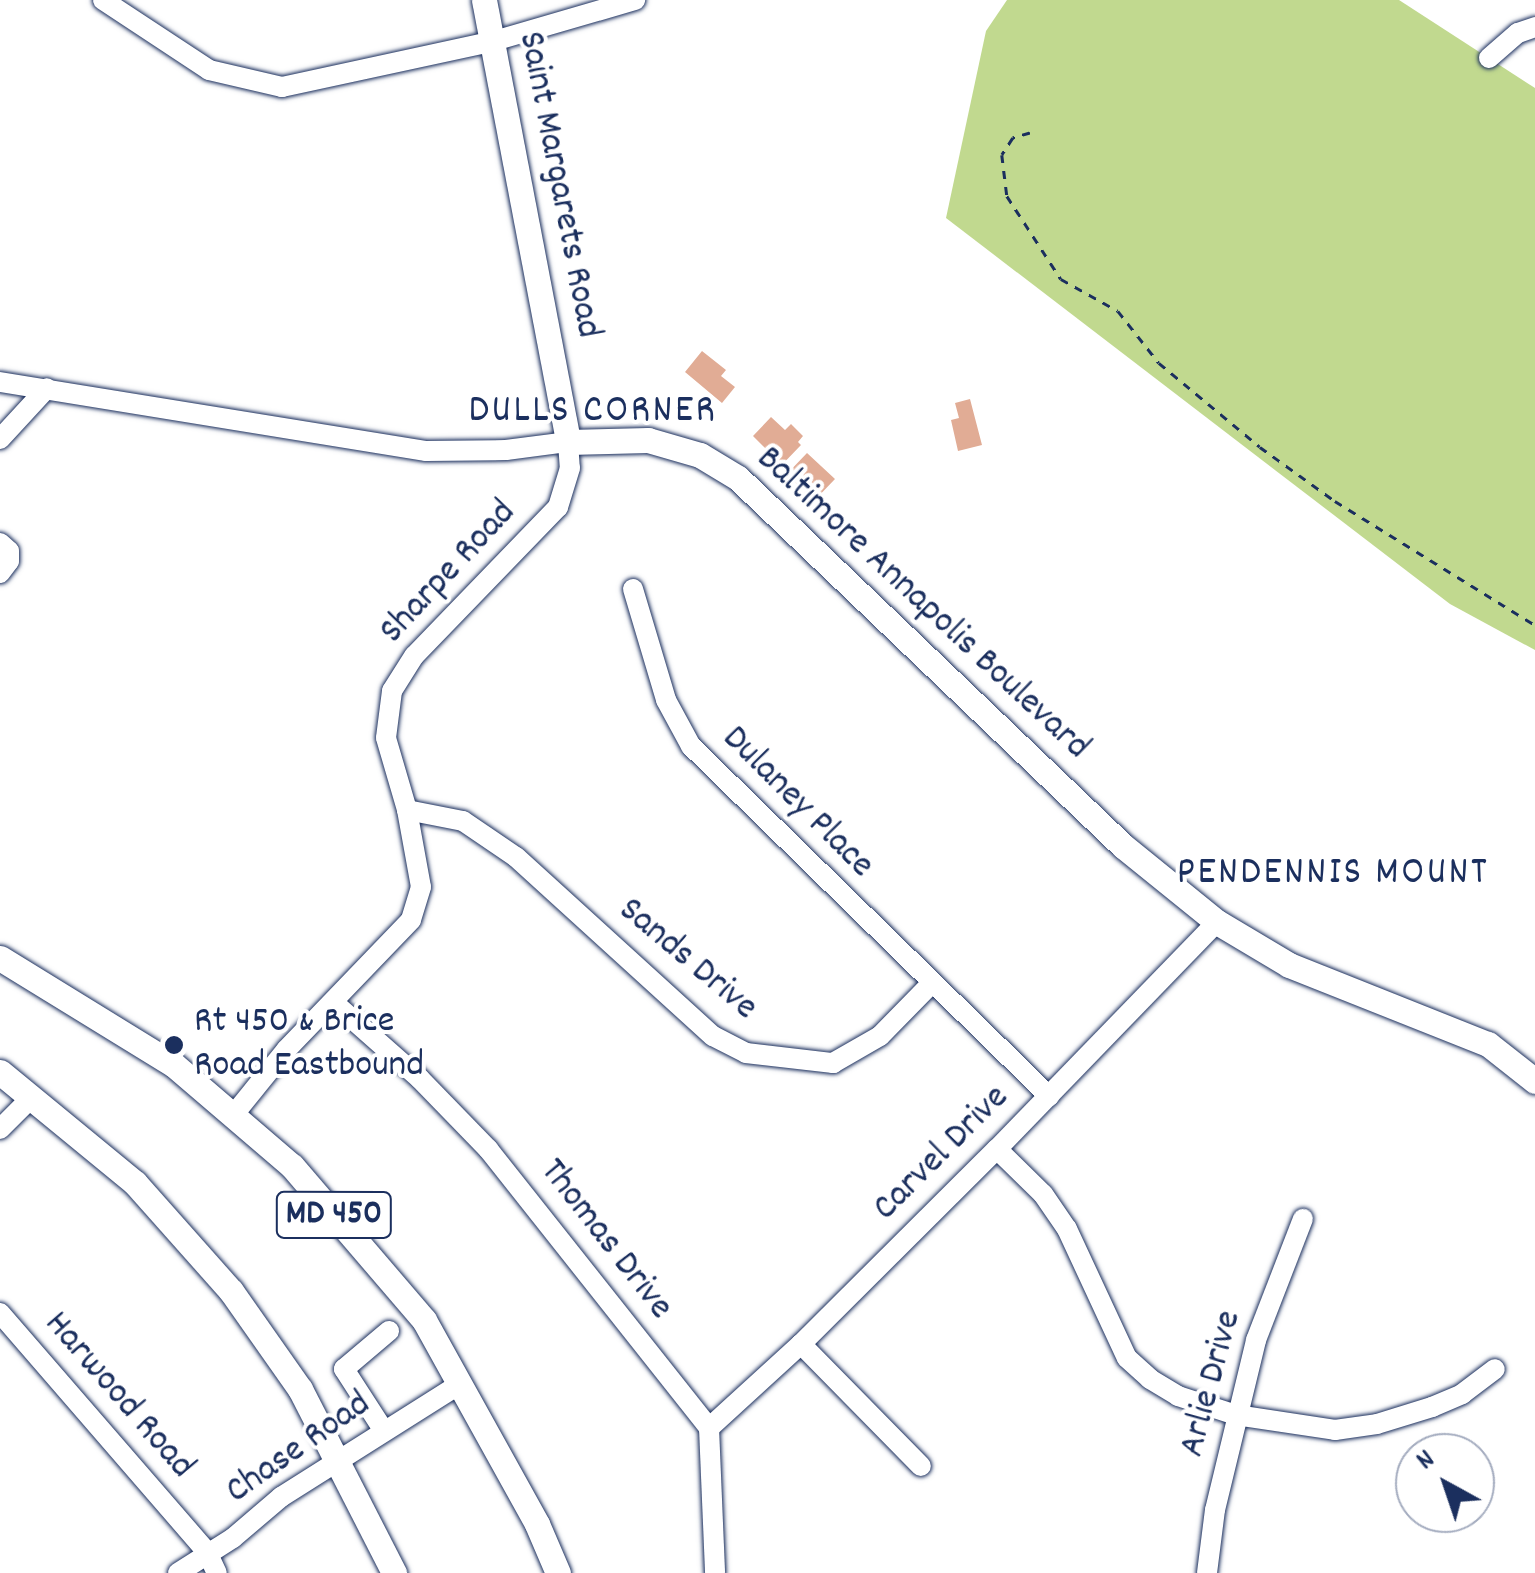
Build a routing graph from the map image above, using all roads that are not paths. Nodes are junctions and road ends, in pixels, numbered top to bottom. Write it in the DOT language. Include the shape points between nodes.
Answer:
graph roads {
  1 [pos="103,0"];
  2 [pos="484,0"];
  3 [pos="634,0"];
  4 [pos="1535,27"];
  5 [pos="494,41"];
  6 [pos="1489,58"];
  7 [pos="0,382"];
  8 [pos="47,388"];
  9 [pos="0,438"];
  10 [pos="568,442"];
  11 [pos="0,543"];
  12 [pos="0,573"];
  13 [pos="633,589"];
  14 [pos="407,810"];
  15 [pos="1216,922"];
  16 [pos="0,958"];
  17 [pos="930,985"];
  18 [pos="333,1002"];
  19 [pos="0,1072"];
  20 [pos="1535,1081"];
  21 [pos="1049,1096"];
  22 [pos="31,1098"];
  23 [pos="235,1114"];
  24 [pos="0,1129"];
  25 [pos="997,1149"];
  26 [pos="1303,1219"];
  27 [pos="0,1313"];
  28 [pos="389,1331"];
  29 [pos="801,1344"];
  30 [pos="1495,1368"];
  31 [pos="460,1384"];
  32 [pos="1236,1415"];
  33 [pos="709,1428"];
  34 [pos="384,1431"];
  35 [pos="337,1461"];
  36 [pos="921,1466"];
  37 [pos="208,1552"];
  38 [pos="178,1573"];
  39 [pos="217,1573"];
  40 [pos="394,1573"];
  41 [pos="558,1573"];
  42 [pos="715,1573"];
  43 [pos="1208,1573"];
  1 -- 5 [label="street" via="209,70 282,87"];
  2 -- 5 [label="main road, Saint Margarets Road"];
  3 -- 5 [label="street"];
  4 -- 6 [label="street"];
  5 -- 10 [label="main road, Saint Margarets Road"];
  7 -- 8 [label="street, Baltimore Annapolis Boulevard"];
  8 -- 9 [label="street"];
  8 -- 10 [label="street, Baltimore Annapolis Boulevard" via="426,451"];
  10 -- 14 [label="street, Sharpe Road" via="570,468 558,507 414,656 392,691 386,738"];
  10 -- 15 [label="main road, Baltimore Annapolis Boulevard" via="648,440 700,456 738,478 1123,846"];
  11 -- 12 [label="street" via="10,551"];
  13 -- 17 [label="street, Dulaney Place" via="666,700 691,746"];
  14 -- 17 [label="street, Sands Drive" via="464,821 516,857 713,1036 746,1053 833,1063 880,1036"];
  14 -- 18 [label="street, Sharpe Road" via="421,887 411,920"];
  15 -- 20 [label="main road, Baltimore Annapolis Boulevard" via="1289,964 1488,1044"];
  15 -- 21 [label="street, Carvel Drive"];
  16 -- 23 [label="main road, MD 450" via="146,1047"];
  17 -- 21 [label="street, Dulaney Place"];
  18 -- 23 [label="street, Sharpe Road"];
  18 -- 33 [label="street, Thomas Drive" via="488,1149"];
  19 -- 22 [label="main road"];
  21 -- 25 [label="street, Carvel Drive"];
  22 -- 24 [label="street"];
  22 -- 35 [label="main road" via="135,1182 230,1291 300,1389"];
  23 -- 31 [label="main road, MD 450" via="292,1166 424,1320"];
  25 -- 29 [label="street, Carvel Drive"];
  25 -- 32 [label="street" via="1067,1229 1126,1358 1178,1396"];
  26 -- 32 [label="street, Arlie Drive" via="1256,1340"];
  27 -- 37 [label="street, Harwood Road"];
  28 -- 34 [label="street" via="344,1369"];
  29 -- 33 [label="street, Carvel Drive"];
  29 -- 36 [label="street"];
  30 -- 32 [label="street" via="1462,1394 1377,1424 1335,1430"];
  31 -- 34 [label="street, Chase Road"];
  31 -- 41 [label="main road, MD 450"];
  32 -- 43 [label="street, Arlie Drive"];
  33 -- 42 [label="street"];
  34 -- 35 [label="street, Chase Road"];
  35 -- 37 [label="street, Chase Road"];
  35 -- 40 [label="main road"];
  37 -- 38 [label="street, Chase Road"];
  37 -- 39 [label="street, Harwood Road"];
}
